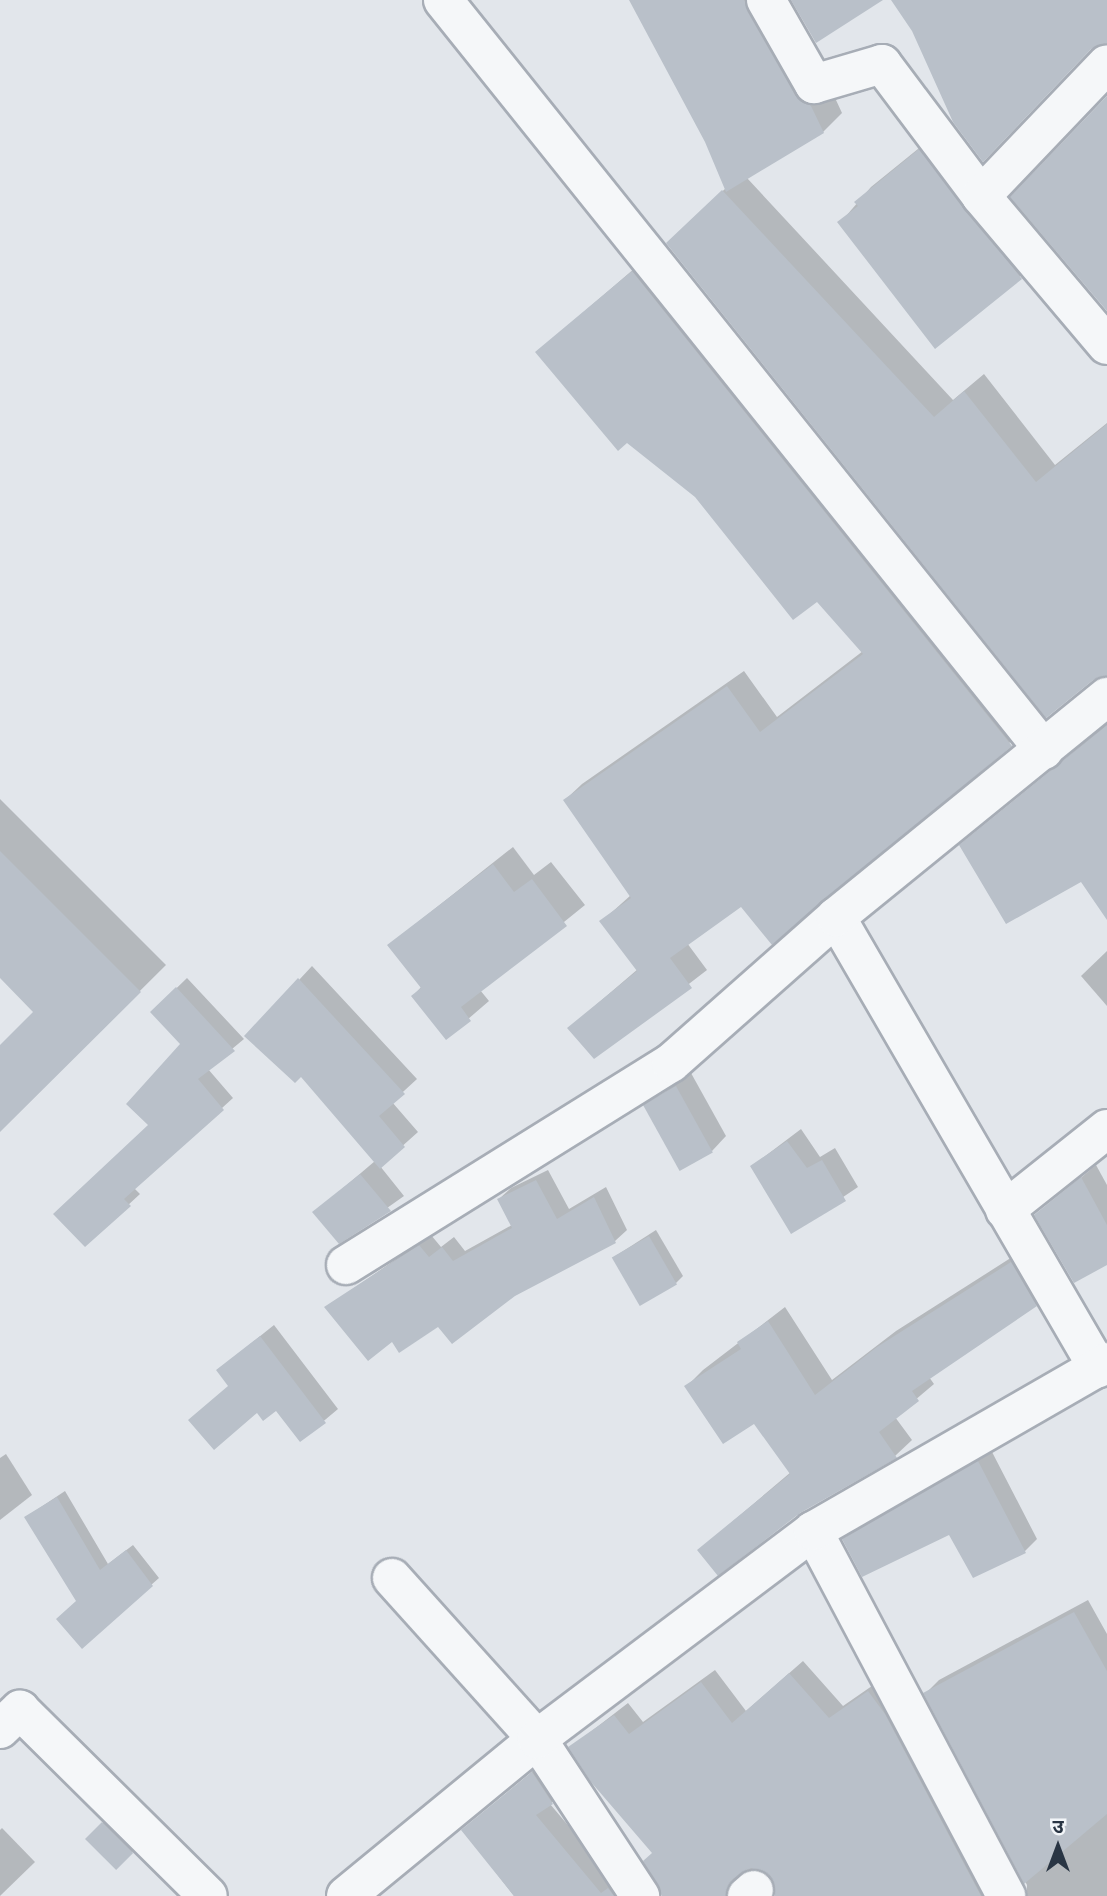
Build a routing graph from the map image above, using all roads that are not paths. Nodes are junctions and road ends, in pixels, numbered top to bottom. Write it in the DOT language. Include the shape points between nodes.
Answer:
graph roads {
  1 [pos="443,0"];
  2 [pos="766,0"];
  3 [pos="1107,64"];
  4 [pos="981,196"];
  5 [pos="1107,345"];
  6 [pos="1107,697"];
  7 [pos="1044,750"];
  8 [pos="835,918"];
  9 [pos="1107,1129"];
  10 [pos="1005,1210"];
  11 [pos="346,1265"];
  12 [pos="1102,1365"];
  13 [pos="813,1531"];
  14 [pos="392,1577"];
  15 [pos="0,1729"];
  16 [pos="537,1739"];
  17 [pos="208,1896"];
  18 [pos="346,1896"];
  19 [pos="640,1896"];
  20 [pos="1006,1896"];
  1 -- 7 [label="street"];
  2 -- 4 [label="street" via="814,84 882,64"];
  3 -- 4 [label="street"];
  4 -- 5 [label="street"];
  6 -- 7 [label="street"];
  7 -- 8 [label="street"];
  8 -- 10 [label="street"];
  8 -- 11 [label="street" via="671,1063"];
  9 -- 10 [label="street"];
  10 -- 12 [label="street"];
  12 -- 13 [label="street"];
  13 -- 16 [label="street"];
  13 -- 20 [label="street"];
  14 -- 16 [label="street"];
  15 -- 17 [label="street" via="20,1710"];
  16 -- 18 [label="street"];
  16 -- 19 [label="street"];
}
